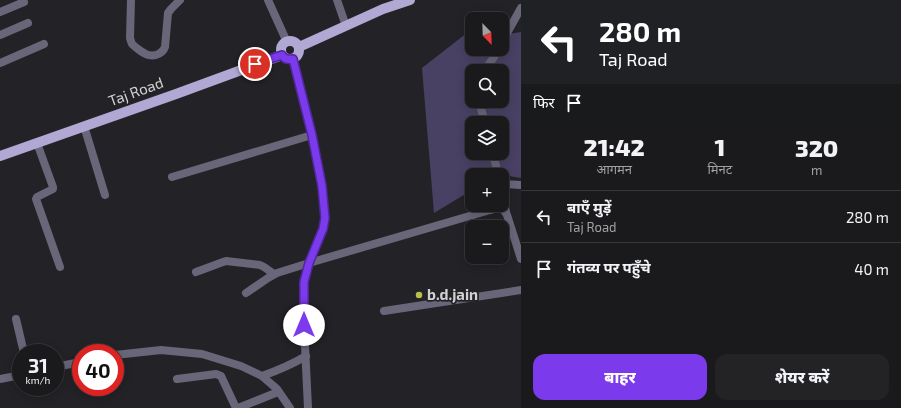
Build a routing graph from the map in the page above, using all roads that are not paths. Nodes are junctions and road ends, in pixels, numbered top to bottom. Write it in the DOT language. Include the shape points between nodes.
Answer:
graph roads {
  1 [pos="130,0"];
  2 [pos="180,0"];
  3 [pos="268,0"];
  4 [pos="337,0"];
  5 [pos="410,0"];
  6 [pos="24,2"];
  7 [pos="521,8"];
  8 [pos="0,12"];
  9 [pos="28,23"];
  10 [pos="346,26"];
  11 [pos="509,29"];
  12 [pos="0,35"];
  13 [pos="287,42"];
  14 [pos="44,44"];
  15 [pos="299,47"];
  16 [pos="282,55"];
  17 [pos="293,59"];
  18 [pos="0,63"];
  19 [pos="84,126"];
  20 [pos="312,135"];
  21 [pos="37,143"];
  22 [pos="0,156"];
  23 [pos="172,177"];
  24 [pos="509,184"];
  25 [pos="521,185"];
  26 [pos="105,195"];
  27 [pos="483,212"];
  28 [pos="506,212"];
  29 [pos="521,259"];
  30 [pos="309,263"];
  31 [pos="60,267"];
  32 [pos="196,272"];
  33 [pos="274,274"];
  34 [pos="521,290"];
  35 [pos="246,293"];
  36 [pos="384,311"];
  37 [pos="16,319"];
  38 [pos="22,344"];
  39 [pos="124,354"];
  40 [pos="306,356"];
  41 [pos="262,376"];
  42 [pos="12,377"];
  43 [pos="0,379"];
  44 [pos="177,379"];
  45 [pos="278,392"];
  46 [pos="237,408"];
  47 [pos="290,408"];
  48 [pos="308,408"];
  1 -- 2 [label="street" via="131,42 151,56 164,50 168,13"];
  3 -- 13 [label="street"];
  4 -- 10 [label="street"];
  5 -- 10 [label="main road" via="382,9"];
  6 -- 8 [label="street"];
  7 -- 11 [label="street"];
  9 -- 12 [label="street"];
  10 -- 15 [label="main road"];
  13 -- 15 [label="main road" via="295,43"];
  13 -- 16 [label="main road" via="281,47"];
  14 -- 18 [label="street"];
  15 -- 17 [label="main road" via="299,53"];
  16 -- 17 [label="main road"];
  16 -- 19 [label="main road, Taj Road"];
  17 -- 20 [label="street"];
  19 -- 21 [label="main road, Taj Road"];
  19 -- 26 [label="street"];
  20 -- 23 [label="street"];
  20 -- 30 [label="street" via="325,218"];
  21 -- 22 [label="main road, Taj Road"];
  21 -- 31 [label="street" via="53,189 36,199"];
  24 -- 25 [label="street"];
  27 -- 30 [label="street"];
  28 -- 29 [label="street"];
  30 -- 33 [label="street"];
  30 -- 40 [label="street" via="304,282"];
  32 -- 33 [label="street" via="226,261 260,265"];
  33 -- 35 [label="street"];
  34 -- 36 [label="street"];
  37 -- 38 [label="street"];
  39 -- 41 [label="street" via="160,350 202,354 241,366"];
  40 -- 41 [label="street" via="283,369"];
  40 -- 48 [label="street"];
  41 -- 45 [label="street"];
  42 -- 43 [label="street"];
  44 -- 46 [label="street" via="219,375"];
  45 -- 46 [label="street"];
  45 -- 47 [label="street"];
}
